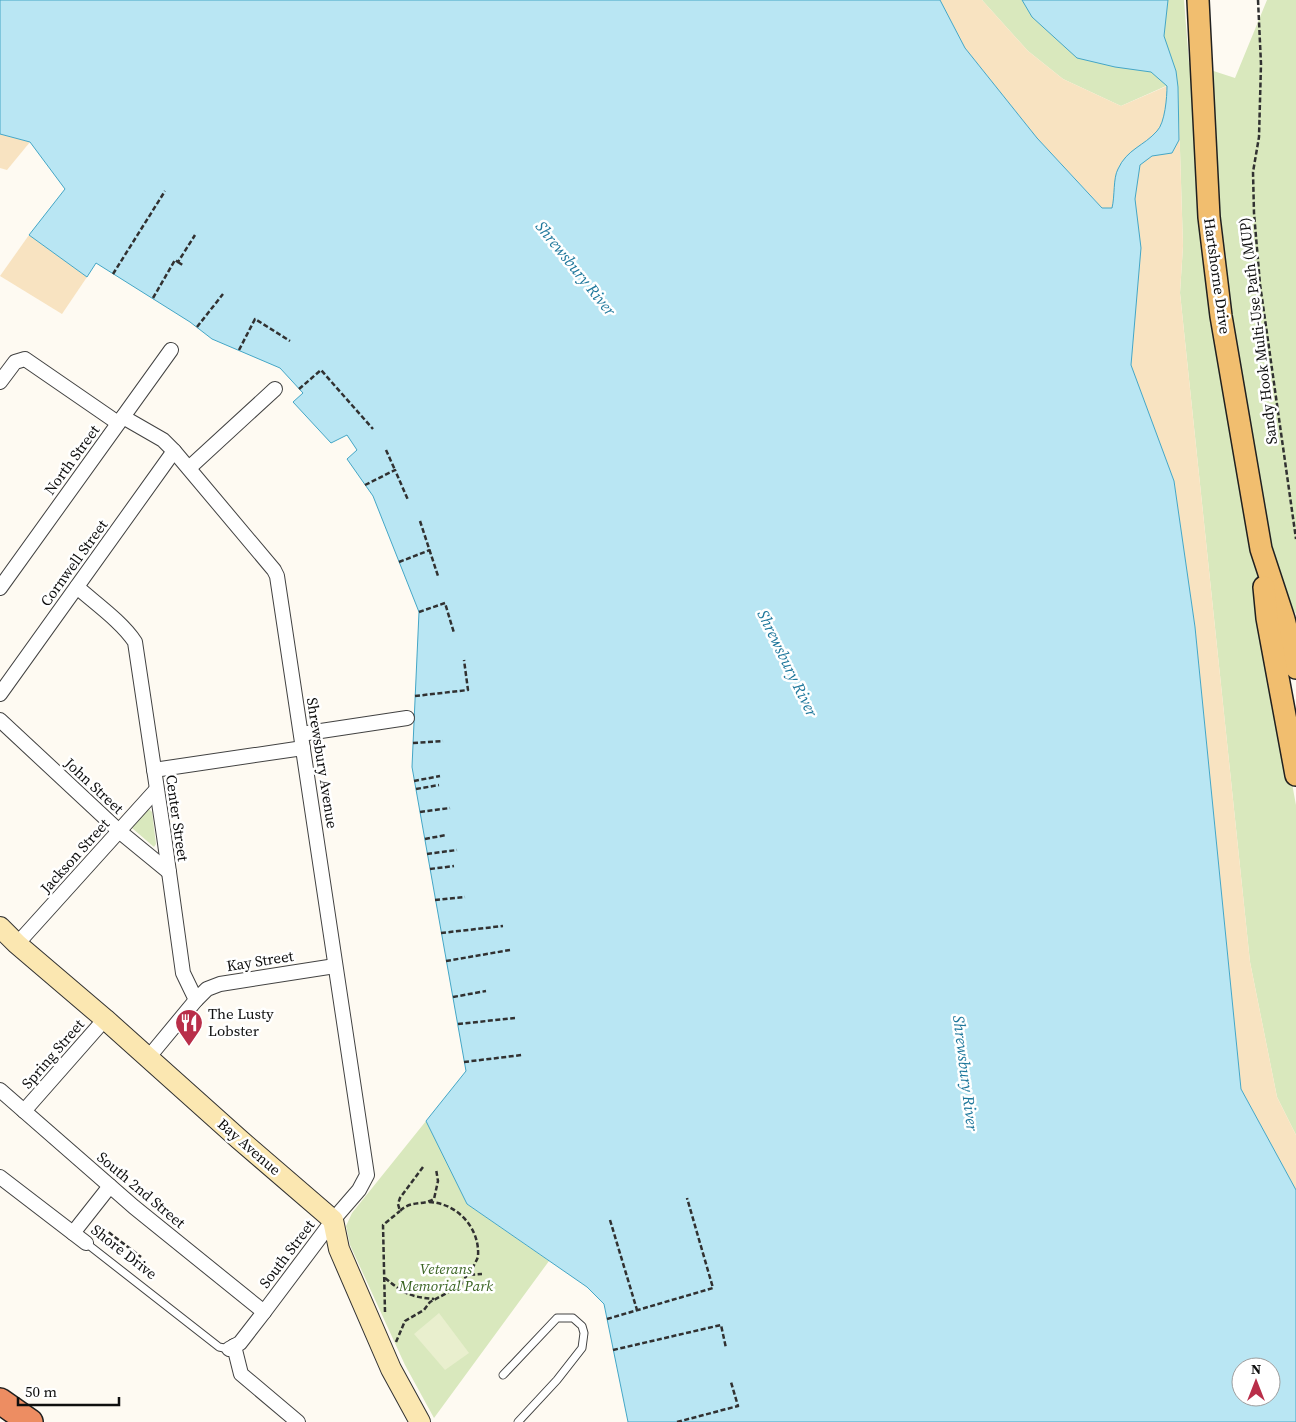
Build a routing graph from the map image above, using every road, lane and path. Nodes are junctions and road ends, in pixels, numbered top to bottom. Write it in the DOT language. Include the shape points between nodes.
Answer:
graph roads {
  1 [pos="1198,0"];
  2 [pos="1258,0"];
  3 [pos="165,191"];
  4 [pos="194,235"];
  5 [pos="178,262"];
  6 [pos="184,266"];
  7 [pos="113,274"];
  8 [pos="223,294"];
  9 [pos="152,298"];
  10 [pos="197,328"];
  11 [pos="290,341"];
  12 [pos="171,350"];
  13 [pos="239,350"];
  14 [pos="0,382"];
  15 [pos="275,389"];
  16 [pos="300,389"];
  17 [pos="121,420"];
  18 [pos="373,429"];
  19 [pos="386,450"];
  20 [pos="174,451"];
  21 [pos="189,468"];
  22 [pos="395,470"];
  23 [pos="366,484"];
  24 [pos="408,500"];
  25 [pos="420,520"];
  26 [pos="1296,539"];
  27 [pos="1262,549"];
  28 [pos="430,550"];
  29 [pos="399,562"];
  30 [pos="438,576"];
  31 [pos="77,587"];
  32 [pos="0,588"];
  33 [pos="419,612"];
  34 [pos="454,633"];
  35 [pos="464,660"];
  36 [pos="1296,668"];
  37 [pos="0,694"];
  38 [pos="415,696"];
  39 [pos="407,718"];
  40 [pos="0,720"];
  41 [pos="302,741"];
  42 [pos="443,741"];
  43 [pos="413,743"];
  44 [pos="154,770"];
  45 [pos="1296,775"];
  46 [pos="440,776"];
  47 [pos="414,781"];
  48 [pos="439,785"];
  49 [pos="416,789"];
  50 [pos="156,790"];
  51 [pos="450,808"];
  52 [pos="420,812"];
  53 [pos="119,831"];
  54 [pos="446,836"];
  55 [pos="425,839"];
  56 [pos="457,850"];
  57 [pos="427,854"];
  58 [pos="454,866"];
  59 [pos="430,870"];
  60 [pos="168,872"];
  61 [pos="465,897"];
  62 [pos="436,900"];
  63 [pos="503,926"];
  64 [pos="0,927"];
  65 [pos="441,933"];
  66 [pos="17,944"];
  67 [pos="510,950"];
  68 [pos="446,961"];
  69 [pos="335,966"];
  70 [pos="486,990"];
  71 [pos="453,997"];
  72 [pos="196,1000"];
  73 [pos="515,1018"];
  74 [pos="105,1019"];
  75 [pos="458,1024"];
  76 [pos="522,1055"];
  77 [pos="148,1058"];
  78 [pos="464,1062"];
  79 [pos="0,1090"];
  80 [pos="24,1111"];
  81 [pos="424,1167"];
  82 [pos="436,1169"];
  83 [pos="367,1175"];
  84 [pos="0,1177"];
  85 [pos="110,1186"];
  86 [pos="687,1198"];
  87 [pos="429,1202"];
  88 [pos="400,1211"];
  89 [pos="333,1220"];
  90 [pos="610,1220"];
  91 [pos="73,1233"];
  92 [pos="90,1239"];
  93 [pos="141,1257"];
  94 [pos="472,1274"];
  95 [pos="482,1274"];
  96 [pos="385,1278"];
  97 [pos="385,1298"];
  98 [pos="376,1299"];
  99 [pos="435,1299"];
  100 [pos="637,1310"];
  101 [pos="264,1312"];
  102 [pos="385,1314"];
  103 [pos="607,1319"];
  104 [pos="395,1343"];
  105 [pos="232,1348"];
  106 [pos="726,1348"];
  107 [pos="613,1350"];
  108 [pos="503,1376"];
  109 [pos="731,1382"];
  110 [pos="0,1400"];
  111 [pos="30,1422"];
  112 [pos="298,1422"];
  113 [pos="420,1422"];
  114 [pos="518,1422"];
  115 [pos="677,1422"];
  1 -- 27 [label="main road, Hartshorne Drive" via="1206,186 1213,254"];
  2 -- 26 [label="path, Sandy Hook Multi-Use Path (MUP)" via="1262,64 1259,137 1253,172 1254,213 1260,284"];
  3 -- 7 [label="path"];
  4 -- 5 [label="path"];
  5 -- 6 [label="path"];
  5 -- 9 [label="path" via="175,260"];
  8 -- 10 [label="path"];
  11 -- 13 [label="path" via="255,319"];
  12 -- 17 [label="street, North Street"];
  14 -- 17 [label="street, Shrewsbury Avenue" via="15,362 25,359"];
  15 -- 21 [label="street"];
  16 -- 18 [label="path" via="322,370"];
  17 -- 20 [label="street, Shrewsbury Avenue" via="162,440"];
  17 -- 32 [label="street, North Street"];
  19 -- 22 [label="path"];
  20 -- 21 [label="street, Shrewsbury Avenue"];
  20 -- 31 [label="street, Cornwell Street"];
  21 -- 41 [label="street, Shrewsbury Avenue" via="277,576"];
  22 -- 23 [label="path"];
  22 -- 24 [label="path"];
  25 -- 28 [label="path"];
  27 -- 36 [label="main road, Hartshorne Drive"];
  27 -- 45 [label="main road, Hartshorne Drive" via="1267,618"];
  28 -- 29 [label="path"];
  28 -- 30 [label="path"];
  31 -- 37 [label="street, Cornwell Street"];
  31 -- 44 [label="street, Center Street" via="135,642"];
  33 -- 34 [label="path" via="446,603"];
  35 -- 38 [label="path" via="468,690"];
  39 -- 41 [label="street"];
  40 -- 53 [label="street, John Street"];
  41 -- 44 [label="street"];
  41 -- 69 [label="street, Shrewsbury Avenue"];
  42 -- 43 [label="path"];
  44 -- 50 [label="street, Center Street"];
  46 -- 47 [label="path"];
  48 -- 49 [label="path"];
  50 -- 53 [label="street, Jackson Street"];
  50 -- 60 [label="street, Center Street"];
  51 -- 52 [label="path"];
  53 -- 60 [label="street, John Street"];
  53 -- 66 [label="street, Jackson Street"];
  54 -- 55 [label="path"];
  56 -- 57 [label="path"];
  58 -- 59 [label="path"];
  60 -- 72 [label="street, Center Street" via="183,973"];
  61 -- 62 [label="path"];
  63 -- 65 [label="path"];
  64 -- 66 [label="street, Bay Avenue"];
  66 -- 74 [label="street, Bay Avenue"];
  67 -- 68 [label="path"];
  69 -- 72 [label="street, Kay Street" via="220,984 207,989"];
  69 -- 83 [label="street, Shrewsbury Avenue"];
  70 -- 71 [label="path"];
  72 -- 77 [label="street"];
  73 -- 75 [label="path"];
  74 -- 77 [label="street, Bay Avenue"];
  74 -- 80 [label="street, Spring Street"];
  76 -- 78 [label="path"];
  77 -- 89 [label="street, Bay Avenue"];
  79 -- 80 [label="street, South 2nd Street"];
  80 -- 85 [label="street, South 2nd Street"];
  81 -- 88 [label="path" via="400,1198"];
  82 -- 87 [label="path" via="437,1191"];
  83 -- 89 [label="street, South Street" via="359,1190"];
  84 -- 91 [label="street, Shore Drive"];
  85 -- 91 [label="street"];
  85 -- 101 [label="street, South 2nd Street"];
  86 -- 100 [label="path" via="713,1288"];
  87 -- 88 [label="path" via="410,1204"];
  87 -- 94 [label="path" via="442,1204 462,1216 476,1237 478,1259 472,1266"];
  88 -- 96 [label="path" via="383,1225"];
  89 -- 101 [label="street, South Street"];
  89 -- 113 [label="street" via="339,1249 391,1369"];
  90 -- 100 [label="path"];
  91 -- 92 [label="street, Shore Drive"];
  92 -- 93 [label="path" via="101,1230 108,1231"];
  92 -- 105 [label="lane, Shore Drive" via="219,1347"];
  94 -- 95 [label="path"];
  94 -- 99 [label="path" via="467,1275 460,1286"];
  96 -- 97 [label="path"];
  96 -- 99 [label="path" via="415,1298"];
  97 -- 98 [label="path"];
  97 -- 102 [label="path"];
  99 -- 104 [label="path" via="404,1322"];
  100 -- 103 [label="path"];
  101 -- 105 [label="street, South Street" via="240,1343"];
  105 -- 112 [label="street" via="241,1374"];
  106 -- 107 [label="path" via="721,1325"];
  108 -- 114 [label="lane" via="557,1318 573,1318 582,1326 582,1348"];
  109 -- 115 [label="path" via="738,1406"];
  110 -- 111 [label="highway"];
}
